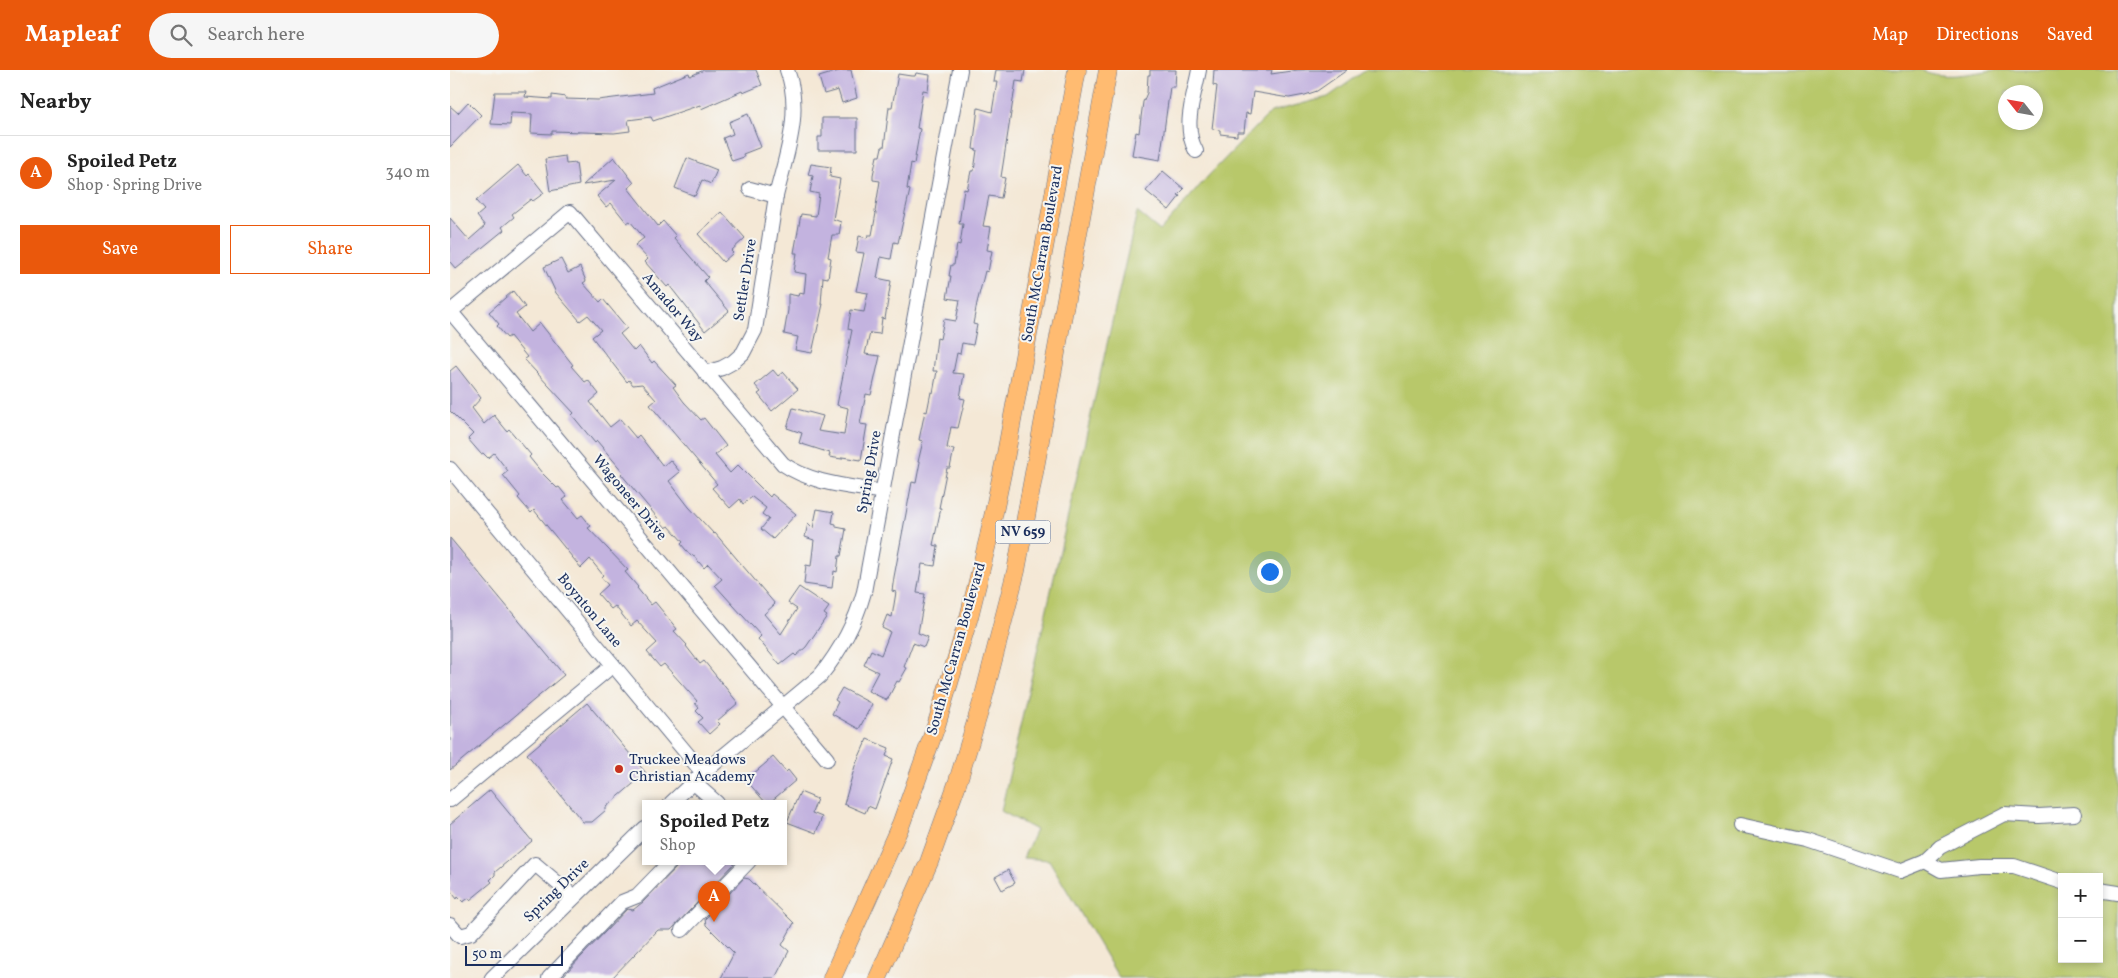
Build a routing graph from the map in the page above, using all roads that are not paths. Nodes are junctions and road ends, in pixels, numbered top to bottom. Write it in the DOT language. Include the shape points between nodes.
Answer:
graph roads {
  1 [pos="787,70"];
  2 [pos="960,70"];
  3 [pos="1077,70"];
  4 [pos="1108,70"];
  5 [pos="1199,70"];
  6 [pos="1196,151"];
  7 [pos="750,189"];
  8 [pos="776,196"];
  9 [pos="450,312"];
  10 [pos="704,373"];
  11 [pos="450,469"];
  12 [pos="883,492"];
  13 [pos="613,665"];
  14 [pos="782,707"];
  15 [pos="827,759"];
  16 [pos="698,778"];
  17 [pos="450,800"];
  18 [pos="674,800"];
  19 [pos="715,800"];
  20 [pos="2074,814"];
  21 [pos="1740,824"];
  22 [pos="642,831"];
  23 [pos="1925,861"];
  24 [pos="666,865"];
  25 [pos="745,865"];
  26 [pos="2058,881"];
  27 [pos="2103,891"];
  28 [pos="2118,893"];
  29 [pos="574,897"];
  30 [pos="450,925"];
  31 [pos="682,930"];
  32 [pos="492,978"];
  33 [pos="549,978"];
  34 [pos="832,978"];
  35 [pos="878,978"];
  1 -- 8 [label="street, Settler Drive" via="794,114"];
  2 -- 12 [label="street, Spring Drive"];
  3 -- 34 [label="main road, South McCarran Boulevard / NV 659" via="1005,459 969,617 936,726 901,824"];
  4 -- 35 [label="main road, South McCarran Boulevard / NV 659" via="1016,571 957,784 929,862"];
  5 -- 6 [label="street" via="1188,129"];
  7 -- 8 [label="street"];
  8 -- 10 [label="street, Settler Drive" via="755,330 733,362"];
  9 -- 10 [label="street, Amador Way" via="570,212"];
  9 -- 14 [label="street, Wagoneer Drive"];
  10 -- 12 [label="street, Amador Way" via="774,456 795,472 809,478"];
  11 -- 13 [label="street, Boynton Lane"];
  12 -- 14 [label="street, Spring Drive" via="858,615 847,638 820,676"];
  13 -- 16 [label="street, Boynton Lane"];
  13 -- 17 [label="street"];
  14 -- 15 [label="street, Wagoneer Drive"];
  14 -- 16 [label="street, Spring Drive"];
  16 -- 18 [label="street, Spring Drive"];
  16 -- 19 [label="street, Boynton Lane"];
  20 -- 23 [label="street" via="2004,814 1940,847"];
  21 -- 23 [label="street" via="1808,840 1900,871"];
  22 -- 29 [label="street, Spring Drive"];
  23 -- 26 [label="street" via="1941,870 2014,866"];
  24 -- 33 [label="street" via="638,896 622,902"];
  25 -- 31 [label="street"];
  27 -- 28 [label="street"];
  29 -- 30 [label="street" via="535,864 471,933 460,936"];
  29 -- 32 [label="street, Spring Drive"];
}
